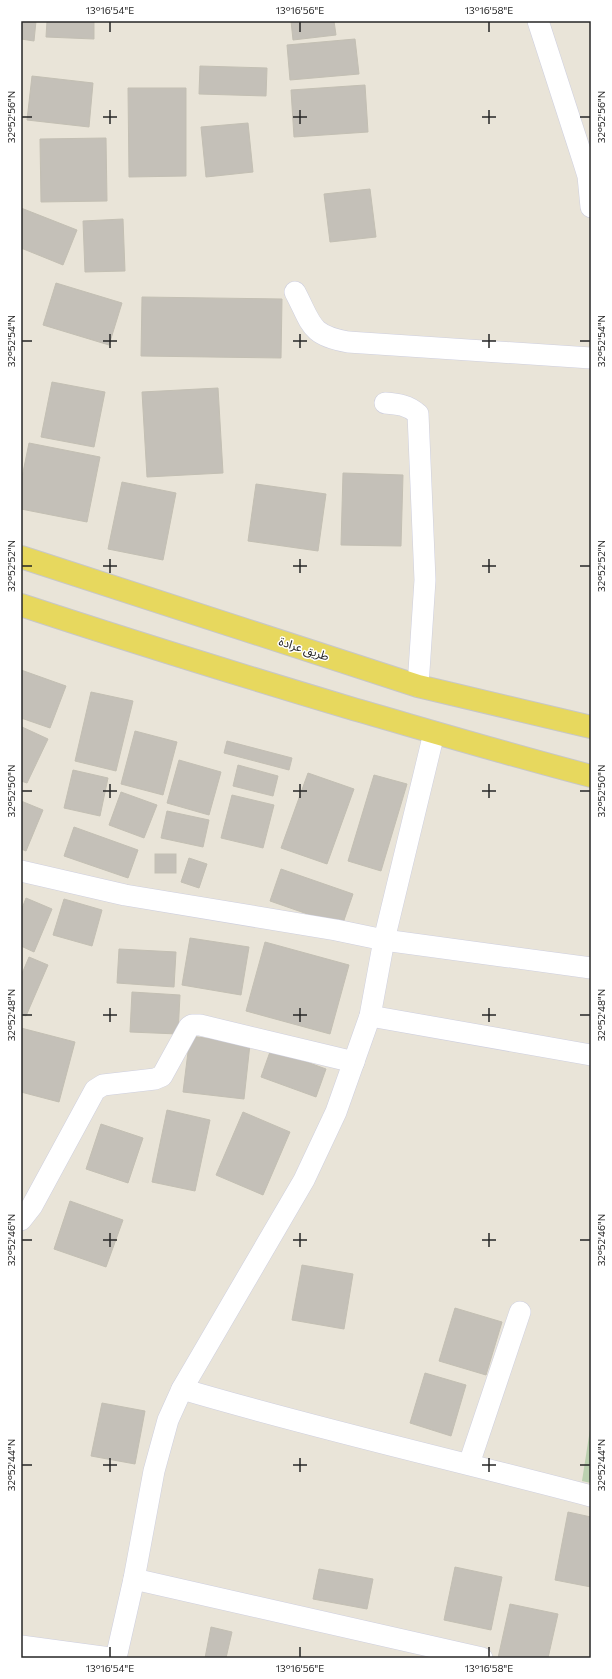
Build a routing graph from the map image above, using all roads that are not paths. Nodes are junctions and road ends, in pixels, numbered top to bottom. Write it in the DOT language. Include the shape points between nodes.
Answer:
graph roads {
  1 [pos="538,21"];
  2 [pos="591,207"];
  3 [pos="295,292"];
  4 [pos="591,358"];
  5 [pos="385,403"];
  6 [pos="21,557"];
  7 [pos="21,605"];
  8 [pos="418,686"];
  9 [pos="591,727"];
  10 [pos="434,733"];
  11 [pos="591,776"];
  12 [pos="21,871"];
  13 [pos="384,940"];
  14 [pos="591,968"];
  15 [pos="370,1016"];
  16 [pos="591,1055"];
  17 [pos="354,1062"];
  18 [pos="21,1220"];
  19 [pos="520,1312"];
  20 [pos="182,1389"];
  21 [pos="470,1464"];
  22 [pos="591,1496"];
  23 [pos="134,1579"];
  24 [pos="21,1646"];
  25 [pos="110,1658"];
  26 [pos="116,1658"];
  27 [pos="482,1658"];
  1 -- 2 [label="street" via="588,176"];
  3 -- 4 [label="street" via="314,329 330,338 348,342"];
  5 -- 8 [label="street" via="405,405 418,414 425,580"];
  6 -- 8 [label="main road, طريق عرادة"];
  7 -- 10 [label="main road" via="183,658"];
  8 -- 9 [label="main road, طريق عرادة"];
  10 -- 11 [label="main road"];
  10 -- 13 [label="street"];
  12 -- 13 [label="street" via="125,895"];
  13 -- 14 [label="street"];
  13 -- 15 [label="street"];
  15 -- 16 [label="street"];
  15 -- 17 [label="street"];
  17 -- 18 [label="street" via="200,1025 192,1026 162,1076 155,1079 103,1084 95,1090 32,1206"];
  17 -- 20 [label="street" via="336,1112 304,1180"];
  19 -- 21 [label="street"];
  20 -- 21 [label="street" via="266,1414"];
  20 -- 23 [label="street" via="168,1420 154,1471"];
  21 -- 22 [label="street"];
  23 -- 26 [label="street"];
  23 -- 27 [label="street"];
  24 -- 25 [label="street"];
}
